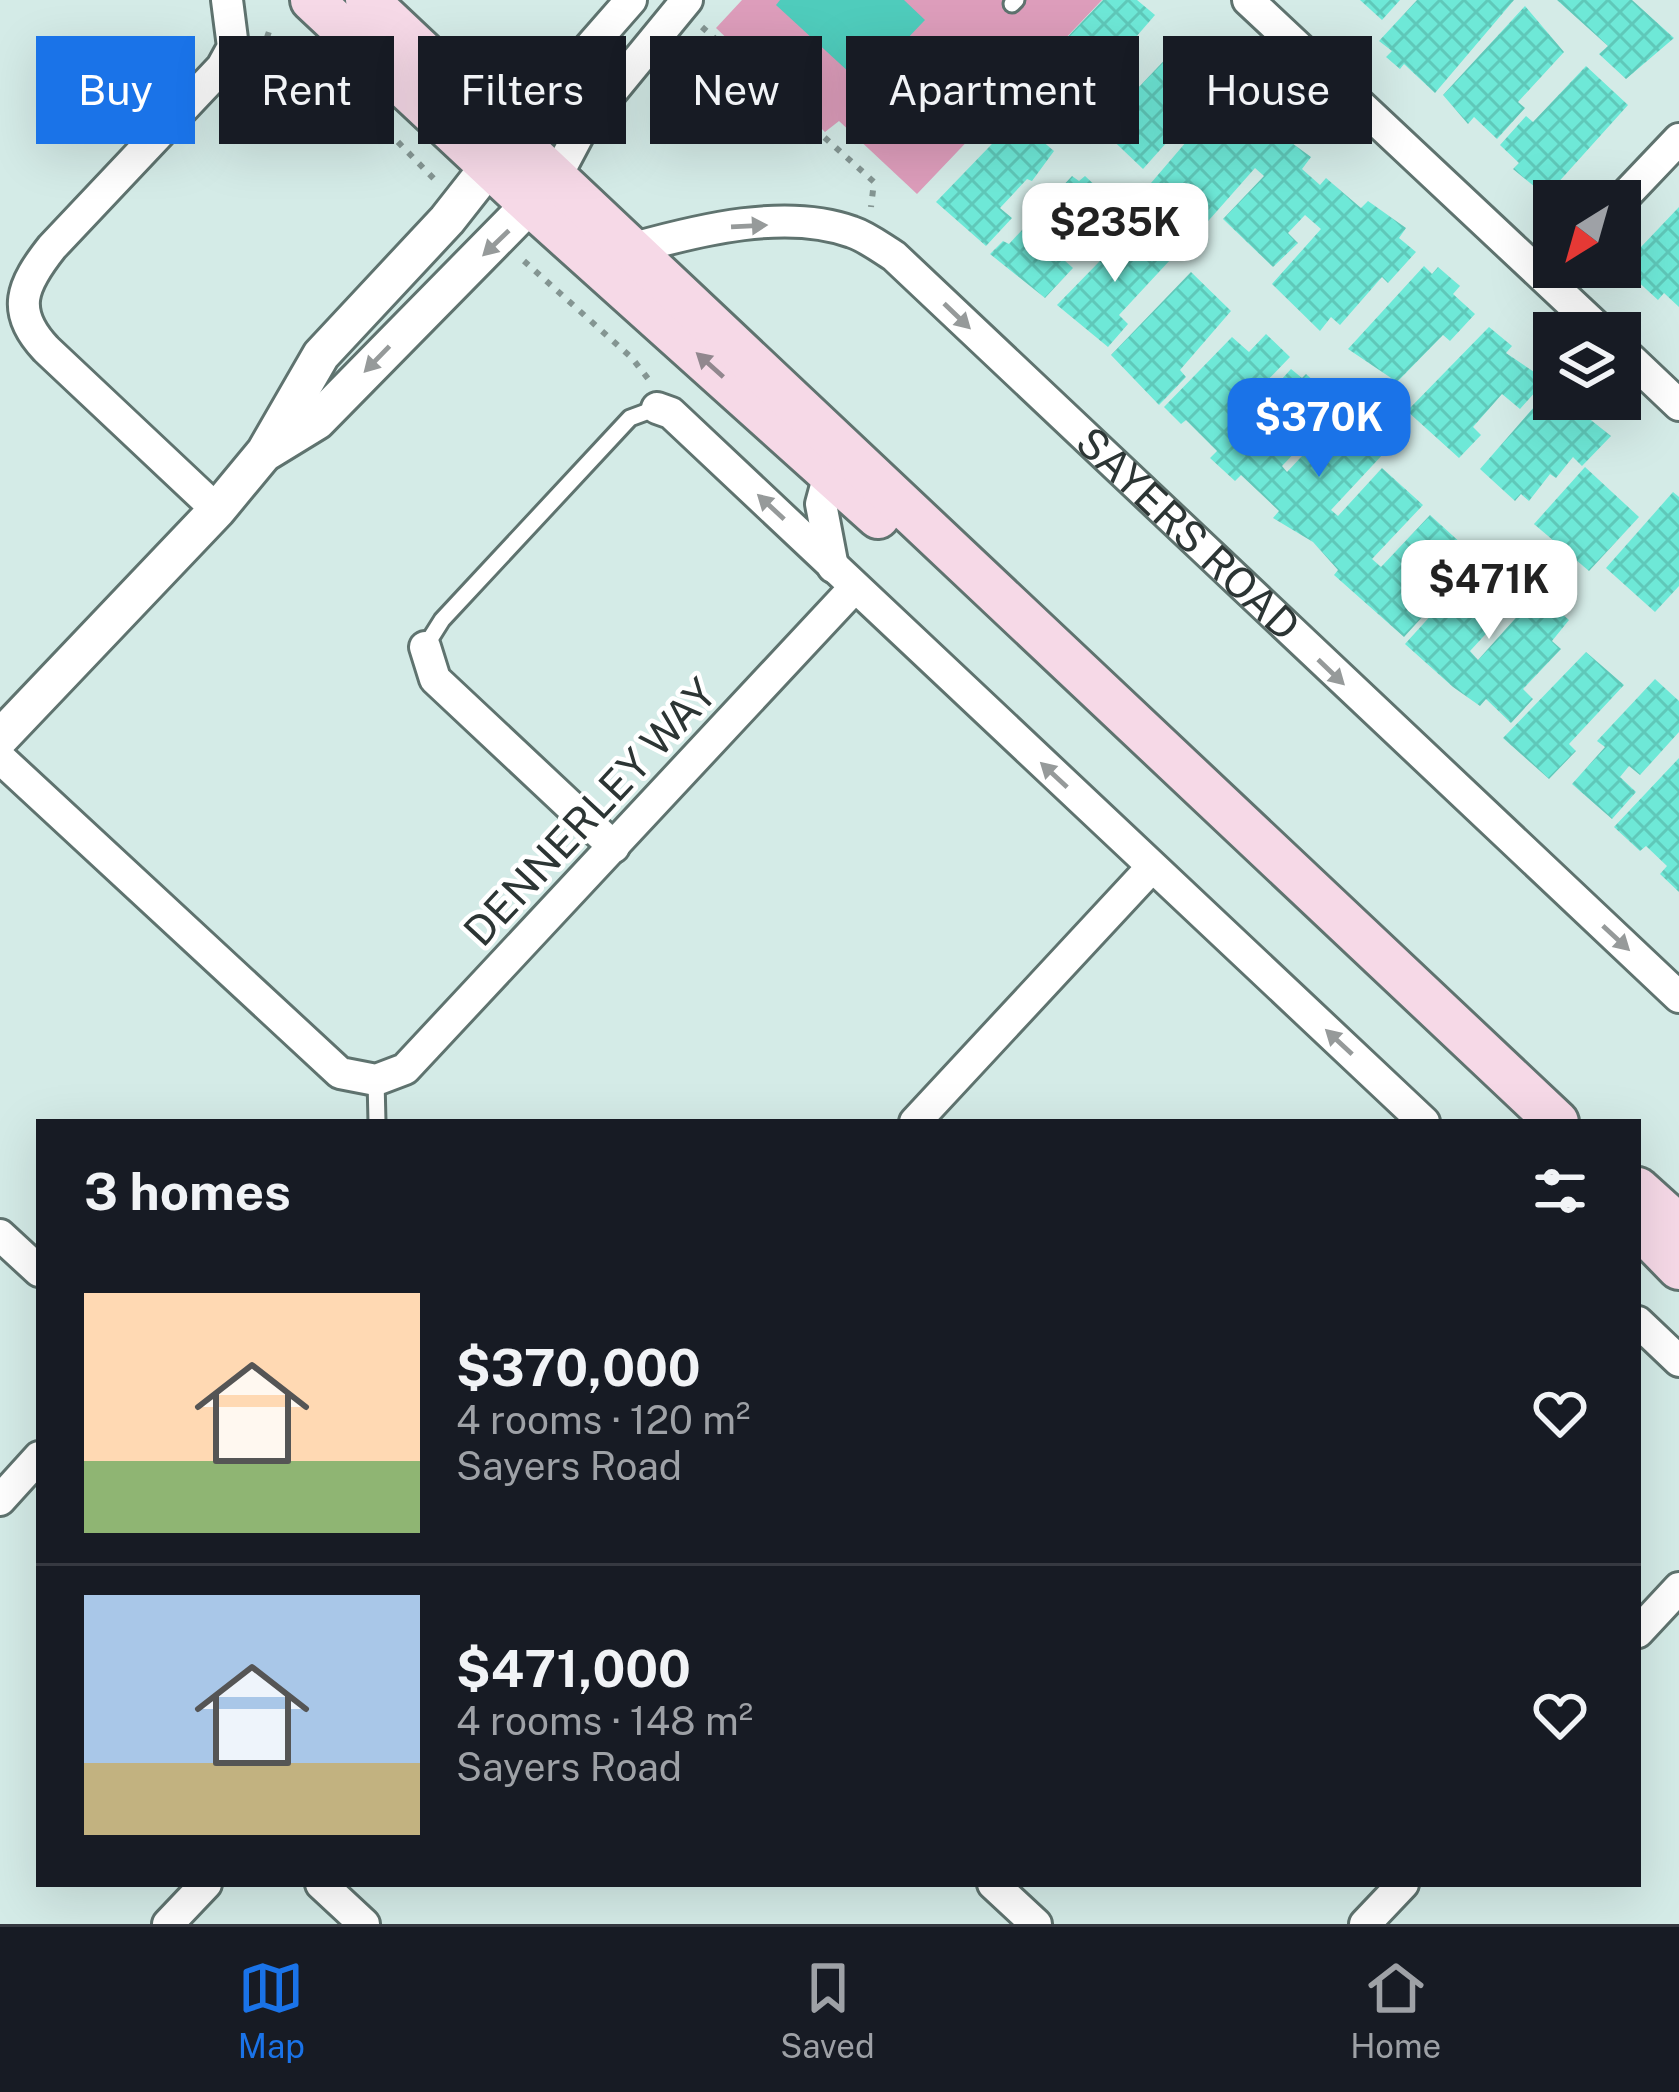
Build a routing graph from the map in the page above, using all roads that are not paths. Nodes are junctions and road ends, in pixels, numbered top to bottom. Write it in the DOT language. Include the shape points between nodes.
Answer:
graph roads {
  1 [pos="312,0"];
  2 [pos="367,0"];
  3 [pos="631,0"];
  4 [pos="1248,0"];
  5 [pos="685,3"];
  6 [pos="230,12"];
  7 [pos="1679,139"];
  8 [pos="501,152"];
  9 [pos="1640,180"];
  10 [pos="544,192"];
  11 [pos="634,248"];
  12 [pos="1533,256"];
  13 [pos="1565,288"];
  14 [pos="12,296"];
  15 [pos="1585,312"];
  16 [pos="1641,369"];
  17 [pos="1679,405"];
  18 [pos="643,413"];
  19 [pos="265,452"];
  20 [pos="835,458"];
  21 [pos="217,510"];
  22 [pos="844,577"];
  23 [pos="425,647"];
  24 [pos="0,738"];
  25 [pos="0,758"];
  26 [pos="614,847"];
  27 [pos="1152,867"];
  28 [pos="1679,997"];
  29 [pos="376,1081"];
  30 [pos="1517,1088"];
  31 [pos="377,1119"];
  32 [pos="918,1119"];
  33 [pos="1421,1119"];
  34 [pos="1543,1119"];
  35 [pos="1554,1119"];
  36 [pos="1641,1192"];
  37 [pos="1679,1226"];
  38 [pos="1641,1229"];
  39 [pos="0,1234"];
  40 [pos="36,1268"];
  41 [pos="1679,1268"];
  42 [pos="1641,1325"];
  43 [pos="1679,1361"];
  44 [pos="36,1460"];
  45 [pos="0,1500"];
  46 [pos="1679,1588"];
  47 [pos="1641,1629"];
  48 [pos="203,1887"];
  49 [pos="324,1887"];
  50 [pos="996,1887"];
  51 [pos="1399,1887"];
  52 [pos="168,1924"];
  53 [pos="364,1924"];
  54 [pos="1036,1924"];
  55 [pos="1365,1924"];
  1 -- 8 [label="main road"];
  2 -- 8 [label="main road"];
  3 -- 8 [label="street"];
  4 -- 12 [label="street"];
  5 -- 10 [label="street" via="582,128"];
  6 -- 14 [label="street" via="233,47 222,68"];
  7 -- 9 [label="street"];
  8 -- 10 [label="main road"];
  8 -- 19 [label="street" via="321,355"];
  10 -- 11 [label="main road"];
  10 -- 19 [label="street, one-way" via="317,421"];
  20 -- 10 [label="main road, one-way"];
  11 -- 20 [label="main road"];
  11 -- 28 [label="street, SAYERS ROAD, one-way" via="736,226 799,225 852,231 894,256"];
  13 -- 15 [label="street"];
  14 -- 21 [label="street" via="28,330"];
  16 -- 17 [label="street"];
  22 -- 18 [label="street, one-way" via="670,413"];
  18 -- 23 [label="lane"];
  19 -- 21 [label="street"];
  20 -- 22 [label="street" via="821,517"];
  20 -- 30 [label="main road" via="1060,648 1185,777"];
  21 -- 24 [label="street"];
  22 -- 26 [label="street, DENNERLEY WAY"];
  27 -- 22 [label="street, one-way"];
  23 -- 26 [label="street" via="436,679"];
  25 -- 29 [label="street" via="340,1073"];
  26 -- 29 [label="street, DENNERLEY WAY" via="405,1069"];
  27 -- 32 [label="street"];
  33 -- 27 [label="street, one-way"];
  29 -- 31 [label="lane"];
  30 -- 34 [label="main road"];
  30 -- 35 [label="main road"];
  36 -- 37 [label="main road"];
  38 -- 41 [label="main road"];
  39 -- 40 [label="street"];
  42 -- 43 [label="street"];
  44 -- 45 [label="street"];
  46 -- 47 [label="street"];
  48 -- 52 [label="street"];
  49 -- 53 [label="street"];
  50 -- 54 [label="street"];
  51 -- 55 [label="street"];
}
